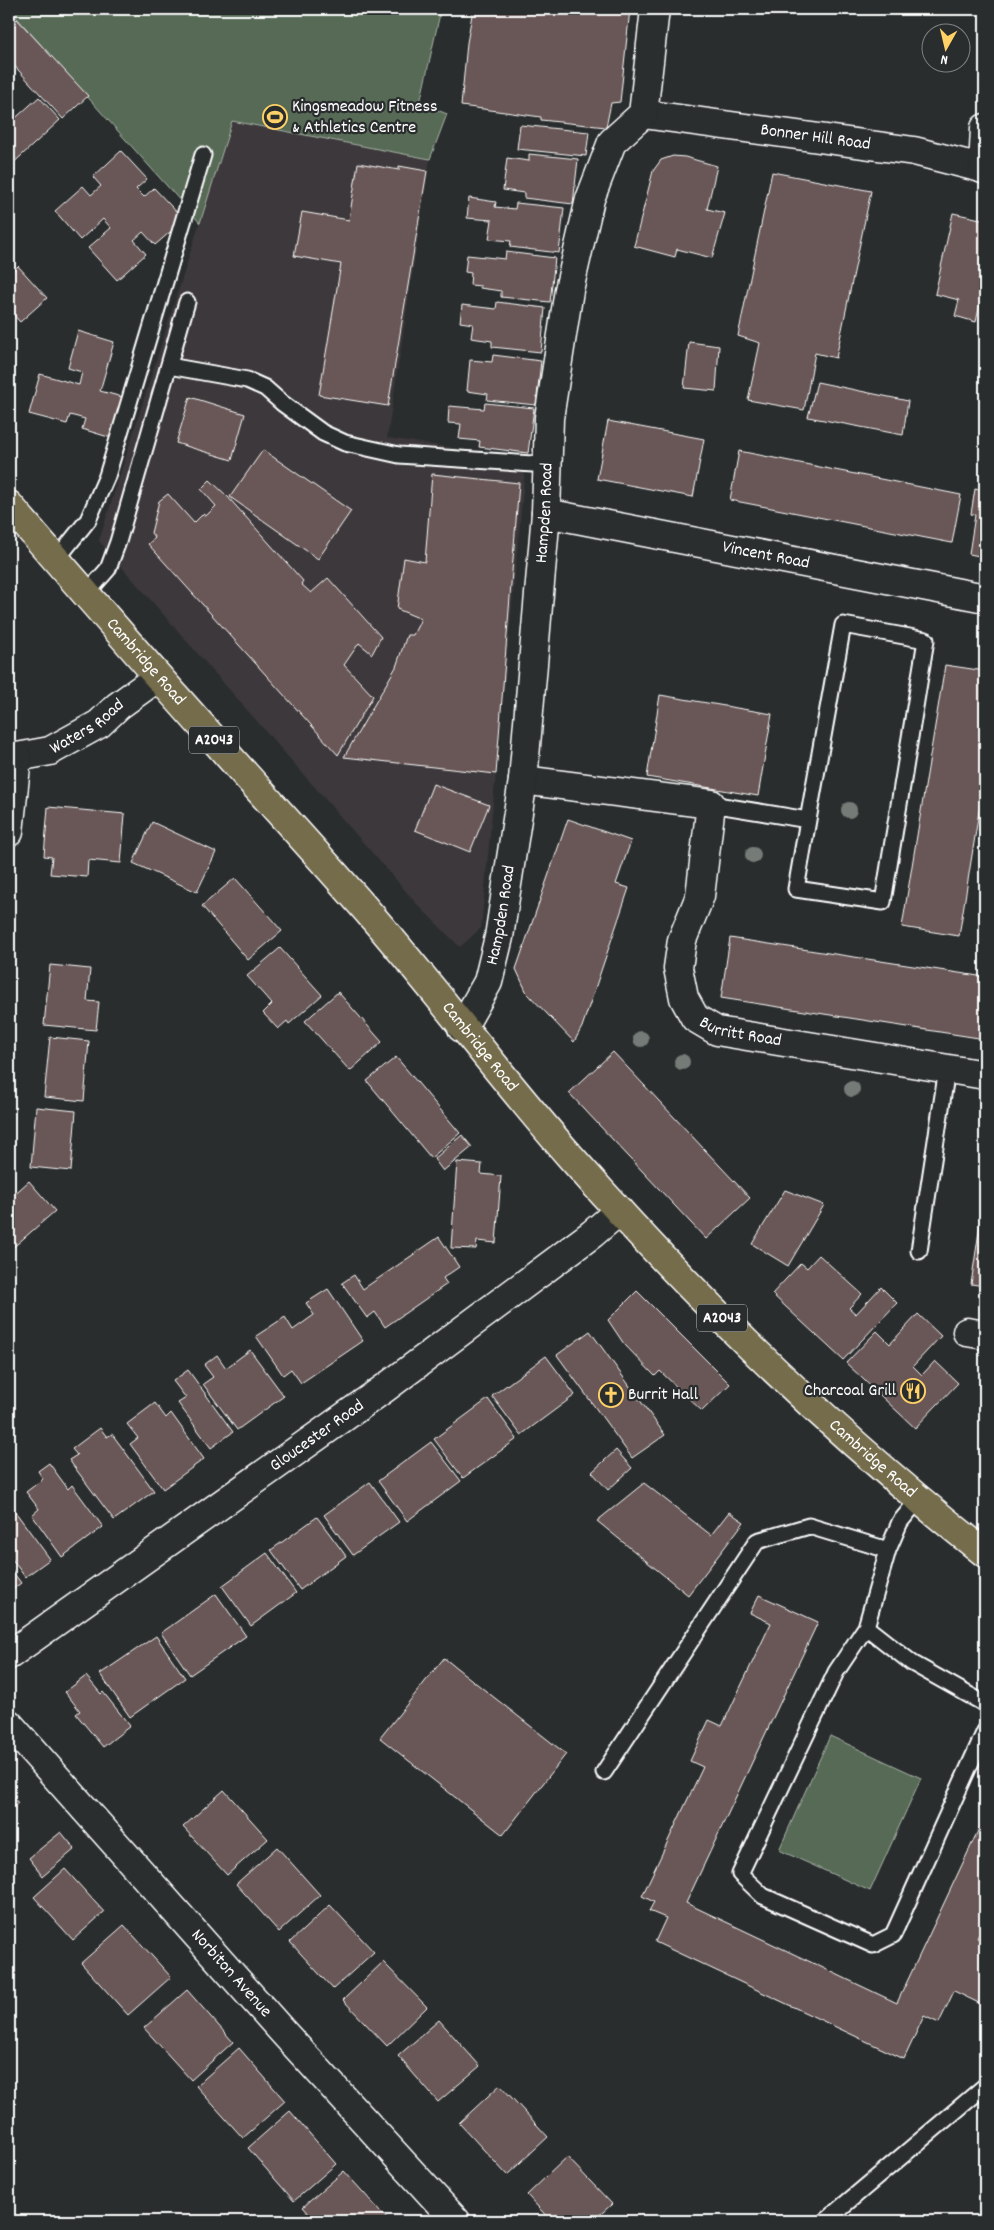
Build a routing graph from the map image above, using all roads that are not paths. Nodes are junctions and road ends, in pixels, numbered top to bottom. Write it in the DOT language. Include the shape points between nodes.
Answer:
graph roads {
  1 [pos="655,9"];
  2 [pos="643,114"];
  3 [pos="985,128"];
  4 [pos="203,154"];
  5 [pos="984,169"];
  6 [pos="188,302"];
  7 [pos="168,366"];
  8 [pos="548,465"];
  9 [pos="9,506"];
  10 [pos="546,513"];
  11 [pos="56,560"];
  12 [pos="86,594"];
  13 [pos="985,598"];
  14 [pos="158,677"];
  15 [pos="13,756"];
  16 [pos="523,780"];
  17 [pos="711,804"];
  18 [pos="808,820"];
  19 [pos="9,832"];
  20 [pos="462,1028"];
  21 [pos="947,1068"];
  22 [pos="985,1075"];
  23 [pos="619,1211"];
  24 [pos="919,1251"];
  25 [pos="918,1500"];
  26 [pos="888,1550"];
  27 [pos="985,1553"];
  28 [pos="866,1627"];
  29 [pos="9,1655"];
  30 [pos="985,1704"];
  31 [pos="9,1724"];
  32 [pos="985,1731"];
  33 [pos="604,1772"];
  34 [pos="985,2086"];
  35 [pos="456,2221"];
  36 [pos="825,2221"];
  1 -- 2 [label="street"];
  2 -- 5 [label="street, Bonner Hill Road" via="914,151"];
  2 -- 8 [label="street, Hampden Road" via="612,142 590,199 569,290 550,418"];
  3 -- 5 [label="street"];
  4 -- 11 [label="lane" via="107,476 88,520"];
  6 -- 7 [label="lane"];
  7 -- 8 [label="lane" via="247,380 265,388 323,433 345,443 399,455"];
  7 -- 12 [label="lane" via="118,542 108,569"];
  8 -- 10 [label="street, Hampden Road"];
  9 -- 11 [label="main road, Cambridge Road / A2043"];
  10 -- 13 [label="street, Vincent Road"];
  10 -- 16 [label="street, Hampden Road"];
  11 -- 12 [label="main road, Cambridge Road / A2043"];
  12 -- 14 [label="main road, Cambridge Road / A2043"];
  14 -- 15 [label="street, Waters Road" via="99,724 50,751"];
  14 -- 20 [label="main road, Cambridge Road / A2043" via="381,926"];
  15 -- 19 [label="street"];
  16 -- 17 [label="street"];
  16 -- 20 [label="street, Hampden Road" via="499,937 488,982"];
  17 -- 18 [label="lane"];
  17 -- 21 [label="street, Burritt Road" via="700,896 682,940 678,968 684,998 695,1018 717,1031"];
  18 -- 18 [label="lane" via="843,625 926,640 883,902 796,889"];
  20 -- 23 [label="main road, Cambridge Road / A2043"];
  21 -- 22 [label="street, Burritt Road"];
  21 -- 24 [label="lane"];
  23 -- 25 [label="main road, Cambridge Road / A2043" via="758,1356"];
  23 -- 29 [label="street, Gloucester Road" via="385,1388"];
  25 -- 26 [label="lane" via="900,1522"];
  25 -- 27 [label="main road, Cambridge Road / A2043"];
  26 -- 28 [label="lane"];
  26 -- 33 [label="lane" via="809,1526 757,1541"];
  28 -- 30 [label="lane" via="912,1663"];
  28 -- 32 [label="lane" via="836,1672 740,1874 762,1896 872,1945 893,1935"];
  31 -- 35 [label="street, Norbiton Avenue"];
  34 -- 36 [label="lane"];
}
